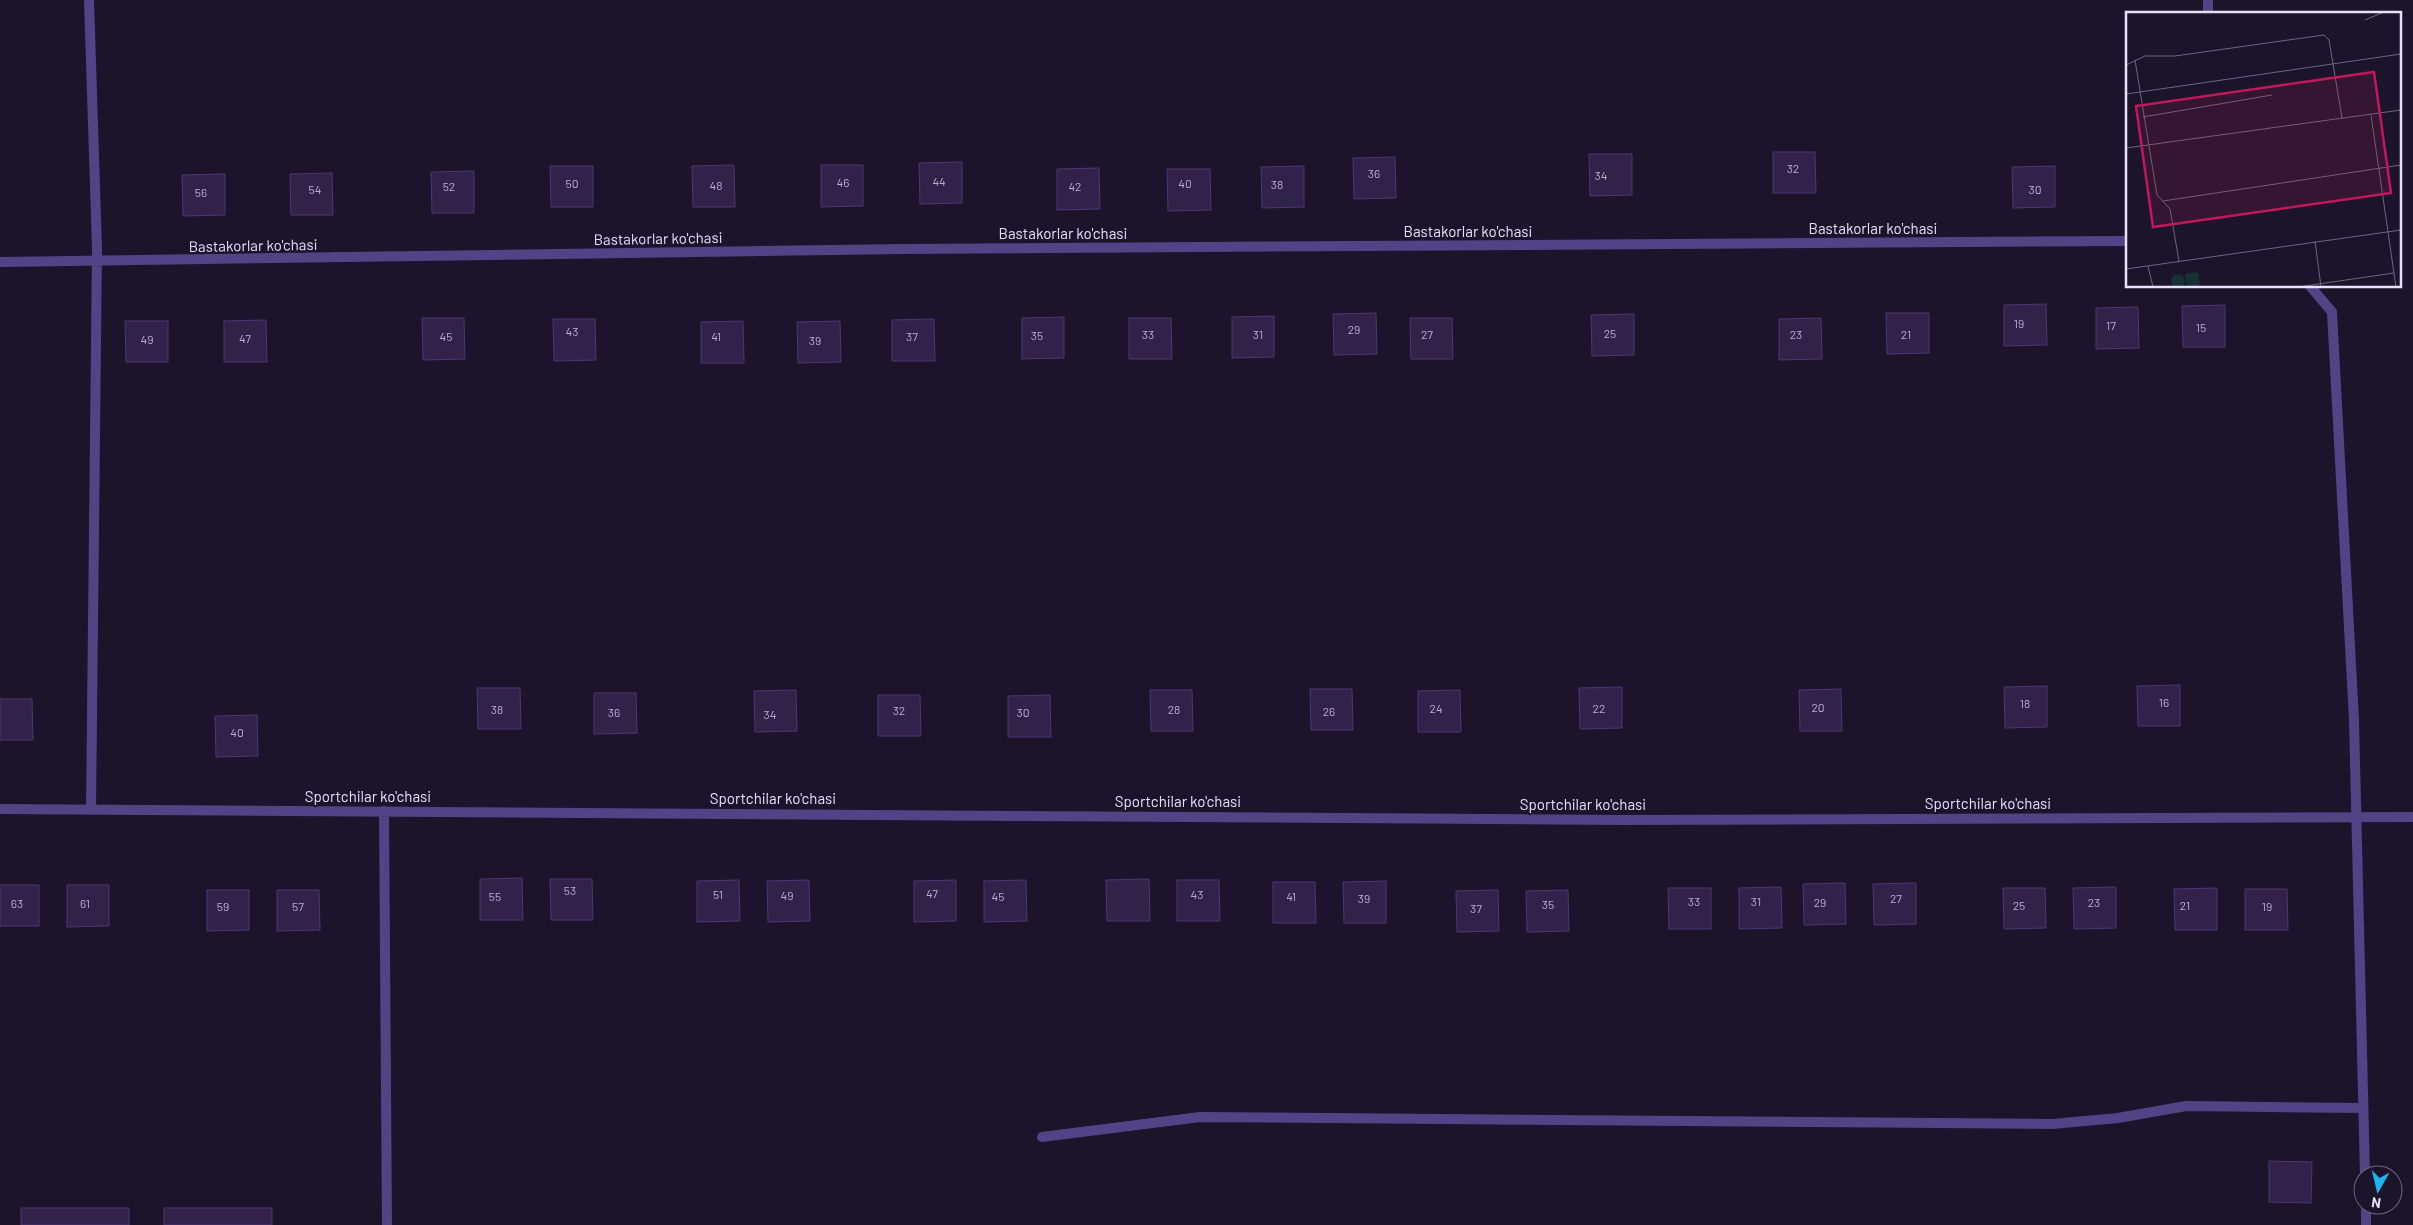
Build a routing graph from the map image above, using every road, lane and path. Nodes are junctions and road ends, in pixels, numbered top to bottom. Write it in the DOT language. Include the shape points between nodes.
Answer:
graph roads {
  1 [pos="89,0"];
  2 [pos="2126,241"];
  3 [pos="0,262"];
  4 [pos="97,262"];
  5 [pos="2312,288"];
  6 [pos="0,809"];
  7 [pos="91,810"];
  8 [pos="384,811"];
  9 [pos="2356,817"];
  10 [pos="2413,817"];
  11 [pos="2363,1108"];
  12 [pos="1042,1137"];
  13 [pos="2365,1165"];
  14 [pos="387,1225"];
  1 -- 4 [label="street"];
  2 -- 4 [label="street, Bastakorlar ko'chasi" via="912,249"];
  3 -- 4 [label="street, Bastakorlar ko'chasi"];
  4 -- 7 [label="street"];
  5 -- 9 [label="street" via="2332,312 2354,720"];
  6 -- 7 [label="street, Sportchilar ko'chasi"];
  7 -- 8 [label="street, Sportchilar ko'chasi"];
  8 -- 9 [label="street, Sportchilar ko'chasi" via="1624,820"];
  8 -- 14 [label="street"];
  9 -- 10 [label="street, Sportchilar ko'chasi"];
  9 -- 11 [label="street"];
  11 -- 12 [label="street" via="2186,1106 2118,1118 2052,1124 1200,1117"];
  11 -- 13 [label="street"];
}
